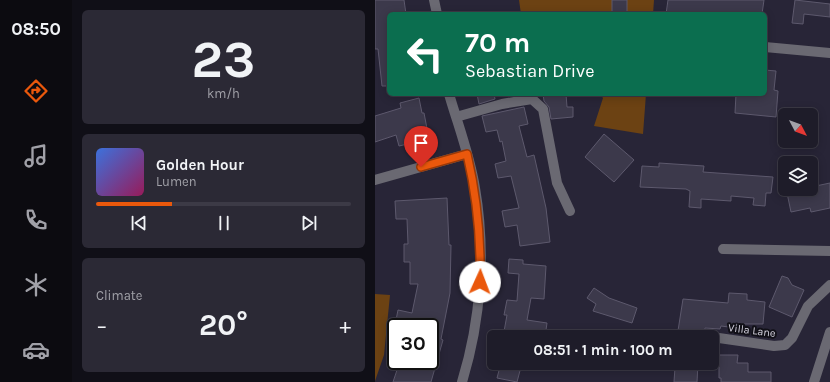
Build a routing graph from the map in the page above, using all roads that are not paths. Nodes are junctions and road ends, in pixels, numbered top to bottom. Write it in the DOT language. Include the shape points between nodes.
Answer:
graph roads {
  1 [pos="434,0"];
  2 [pos="437,12"];
  3 [pos="767,47"];
  4 [pos="830,53"];
  5 [pos="450,96"];
  6 [pos="456,117"];
  7 [pos="467,154"];
  8 [pos="375,180"];
  9 [pos="570,211"];
  10 [pos="723,249"];
  11 [pos="830,251"];
  12 [pos="830,285"];
  13 [pos="830,332"];
  14 [pos="719,338"];
  15 [pos="462,382"];
  16 [pos="814,382"];
  1 -- 2 [label="street"];
  3 -- 4 [label="street"];
  5 -- 6 [label="street"];
  6 -- 7 [label="street"];
  6 -- 9 [label="street" via="502,104 532,99 543,109 557,183"];
  7 -- 8 [label="street"];
  7 -- 15 [label="street" via="480,222 481,258 480,294 475,329"];
  10 -- 11 [label="street"];
  12 -- 14 [label="street, Villa Lane" via="808,306 792,338 785,345 774,346"];
  13 -- 16 [label="street"];
}
